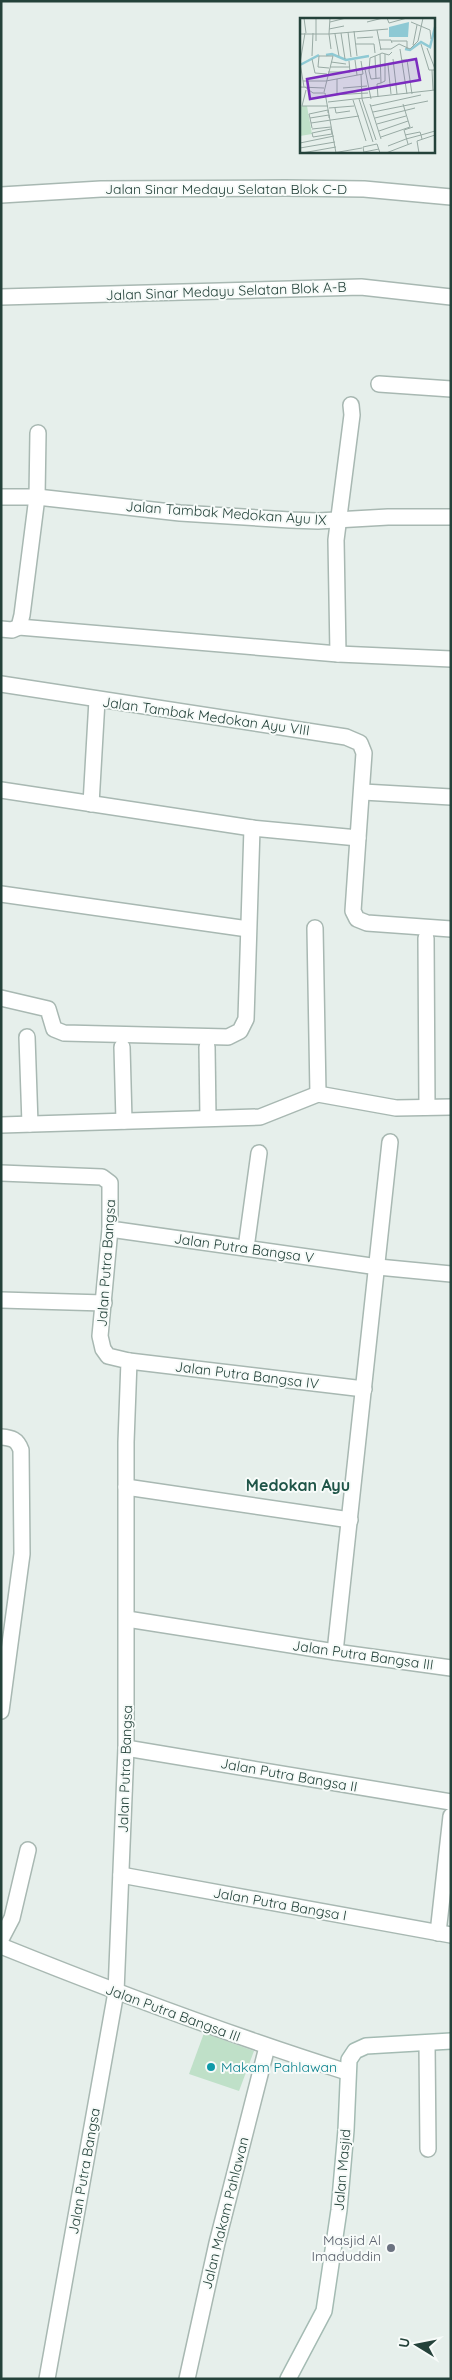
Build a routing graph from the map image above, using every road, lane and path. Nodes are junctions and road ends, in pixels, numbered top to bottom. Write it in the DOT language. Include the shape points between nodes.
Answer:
graph roads {
  1 [pos="1,195"];
  2 [pos="451,197"];
  3 [pos="1,297"];
  4 [pos="451,297"];
  5 [pos="379,384"];
  6 [pos="451,389"];
  7 [pos="351,405"];
  8 [pos="38,433"];
  9 [pos="1,497"];
  10 [pos="37,497"];
  11 [pos="451,517"];
  12 [pos="339,520"];
  13 [pos="19,627"];
  14 [pos="1,629"];
  15 [pos="338,654"];
  16 [pos="451,659"];
  17 [pos="1,684"];
  18 [pos="98,700"];
  19 [pos="1,790"];
  20 [pos="363,792"];
  21 [pos="451,797"];
  22 [pos="91,804"];
  23 [pos="252,828"];
  24 [pos="358,838"];
  25 [pos="1,894"];
  26 [pos="315,928"];
  27 [pos="248,929"];
  28 [pos="451,929"];
  29 [pos="426,938"];
  30 [pos="1,998"];
  31 [pos="27,1037"];
  32 [pos="122,1047"];
  33 [pos="206,1047"];
  34 [pos="318,1094"];
  35 [pos="427,1107"];
  36 [pos="451,1107"];
  37 [pos="208,1118"];
  38 [pos="124,1121"];
  39 [pos="30,1124"];
  40 [pos="1,1125"];
  41 [pos="390,1142"];
  42 [pos="259,1153"];
  43 [pos="1,1173"];
  44 [pos="110,1229"];
  45 [pos="246,1248"];
  46 [pos="378,1267"];
  47 [pos="451,1274"];
  48 [pos="1,1300"];
  49 [pos="104,1303"];
  50 [pos="129,1361"];
  51 [pos="364,1389"];
  52 [pos="1,1437"];
  53 [pos="126,1487"];
  54 [pos="350,1520"];
  55 [pos="127,1619"];
  56 [pos="335,1652"];
  57 [pos="451,1668"];
  58 [pos="1,1711"];
  59 [pos="126,1748"];
  60 [pos="451,1802"];
  61 [pos="451,1816"];
  62 [pos="28,1850"];
  63 [pos="121,1875"];
  64 [pos="445,1934"];
  65 [pos="1,1939"];
  66 [pos="1,1946"];
  67 [pos="116,1992"];
  68 [pos="451,2041"];
  69 [pos="428,2044"];
  70 [pos="267,2047"];
  71 [pos="347,2072"];
  72 [pos="428,2149"];
  73 [pos="47,2379"];
  74 [pos="187,2379"];
  75 [pos="288,2379"];
  1 -- 2 [label="street, Jalan Sinar Medayu Selatan Blok C-D" via="101,189 295,188 364,189"];
  3 -- 4 [label="street, Jalan Sinar Medayu Selatan Blok A-B" via="341,287"];
  5 -- 6 [label="street"];
  7 -- 12 [label="street"];
  8 -- 10 [label="street"];
  9 -- 10 [label="street, Jalan Tambak Medokan Ayu IX"];
  10 -- 12 [label="street, Jalan Tambak Medokan Ayu IX" via="180,513"];
  10 -- 13 [label="street"];
  11 -- 12 [label="street, Jalan Tambak Medokan Ayu IX"];
  12 -- 15 [label="street" via="336,540"];
  13 -- 14 [label="street"];
  13 -- 15 [label="street"];
  15 -- 16 [label="street"];
  17 -- 18 [label="street, Jalan Tambak Medokan Ayu VIII"];
  18 -- 20 [label="street, Jalan Tambak Medokan Ayu VIII" via="346,737 360,743 364,752"];
  18 -- 22 [label="street"];
  19 -- 22 [label="street"];
  20 -- 21 [label="street"];
  20 -- 24 [label="street, Jalan Tambak Medokan Ayu VIII"];
  22 -- 23 [label="street"];
  23 -- 24 [label="street"];
  23 -- 27 [label="street"];
  24 -- 28 [label="street, Jalan Tambak Medokan Ayu VIII" via="352,911 357,919 367,923"];
  25 -- 27 [label="street"];
  26 -- 34 [label="street"];
  27 -- 30 [label="street" via="246,1019 240,1031 228,1037 64,1033 54,1029 48,1009"];
  29 -- 35 [label="street"];
  31 -- 39 [label="street"];
  32 -- 38 [label="street"];
  33 -- 37 [label="street"];
  34 -- 35 [label="street" via="396,1108"];
  34 -- 37 [label="street" via="260,1116"];
  35 -- 36 [label="street"];
  37 -- 38 [label="street"];
  38 -- 39 [label="street"];
  39 -- 40 [label="street"];
  41 -- 46 [label="street"];
  42 -- 45 [label="street"];
  43 -- 44 [label="street, Jalan Putra Bangsa" via="102,1177 110,1183"];
  44 -- 45 [label="street, Jalan Putra Bangsa V"];
  44 -- 49 [label="street, Jalan Putra Bangsa"];
  45 -- 46 [label="street, Jalan Putra Bangsa V"];
  46 -- 47 [label="street, Jalan Putra Bangsa V"];
  46 -- 51 [label="street"];
  48 -- 49 [label="street"];
  49 -- 50 [label="street, Jalan Putra Bangsa" via="100,1336 103,1348 108,1356"];
  50 -- 51 [label="street, Jalan Putra Bangsa IV"];
  50 -- 53 [label="street, Jalan Putra Bangsa"];
  51 -- 54 [label="street"];
  52 -- 58 [label="street" via="13,1438 21,1450 22,1545"];
  53 -- 54 [label="street"];
  53 -- 55 [label="street, Jalan Putra Bangsa"];
  54 -- 56 [label="street"];
  55 -- 56 [label="street, Jalan Putra Bangsa III"];
  55 -- 59 [label="street, Jalan Putra Bangsa"];
  56 -- 57 [label="street, Jalan Putra Bangsa III"];
  59 -- 60 [label="street, Jalan Putra Bangsa II"];
  59 -- 63 [label="street, Jalan Putra Bangsa"];
  61 -- 64 [label="street"];
  62 -- 65 [label="street" via="12,1918"];
  63 -- 64 [label="street, Jalan Putra Bangsa I"];
  63 -- 67 [label="street, Jalan Putra Bangsa"];
  66 -- 67 [label="street, Jalan Putra Bangsa III"];
  67 -- 70 [label="street, Jalan Putra Bangsa III"];
  67 -- 73 [label="street, Jalan Putra Bangsa"];
  68 -- 69 [label="street, Jalan Masjid"];
  69 -- 71 [label="street, Jalan Masjid" via="366,2046 355,2051"];
  69 -- 72 [label="street"];
  70 -- 71 [label="street, Jalan Putra Bangsa III"];
  70 -- 74 [label="street, Jalan Makam Pahlawan" via="217,2243"];
  71 -- 75 [label="street, Jalan Masjid" via="340,2210 324,2311"];
}
